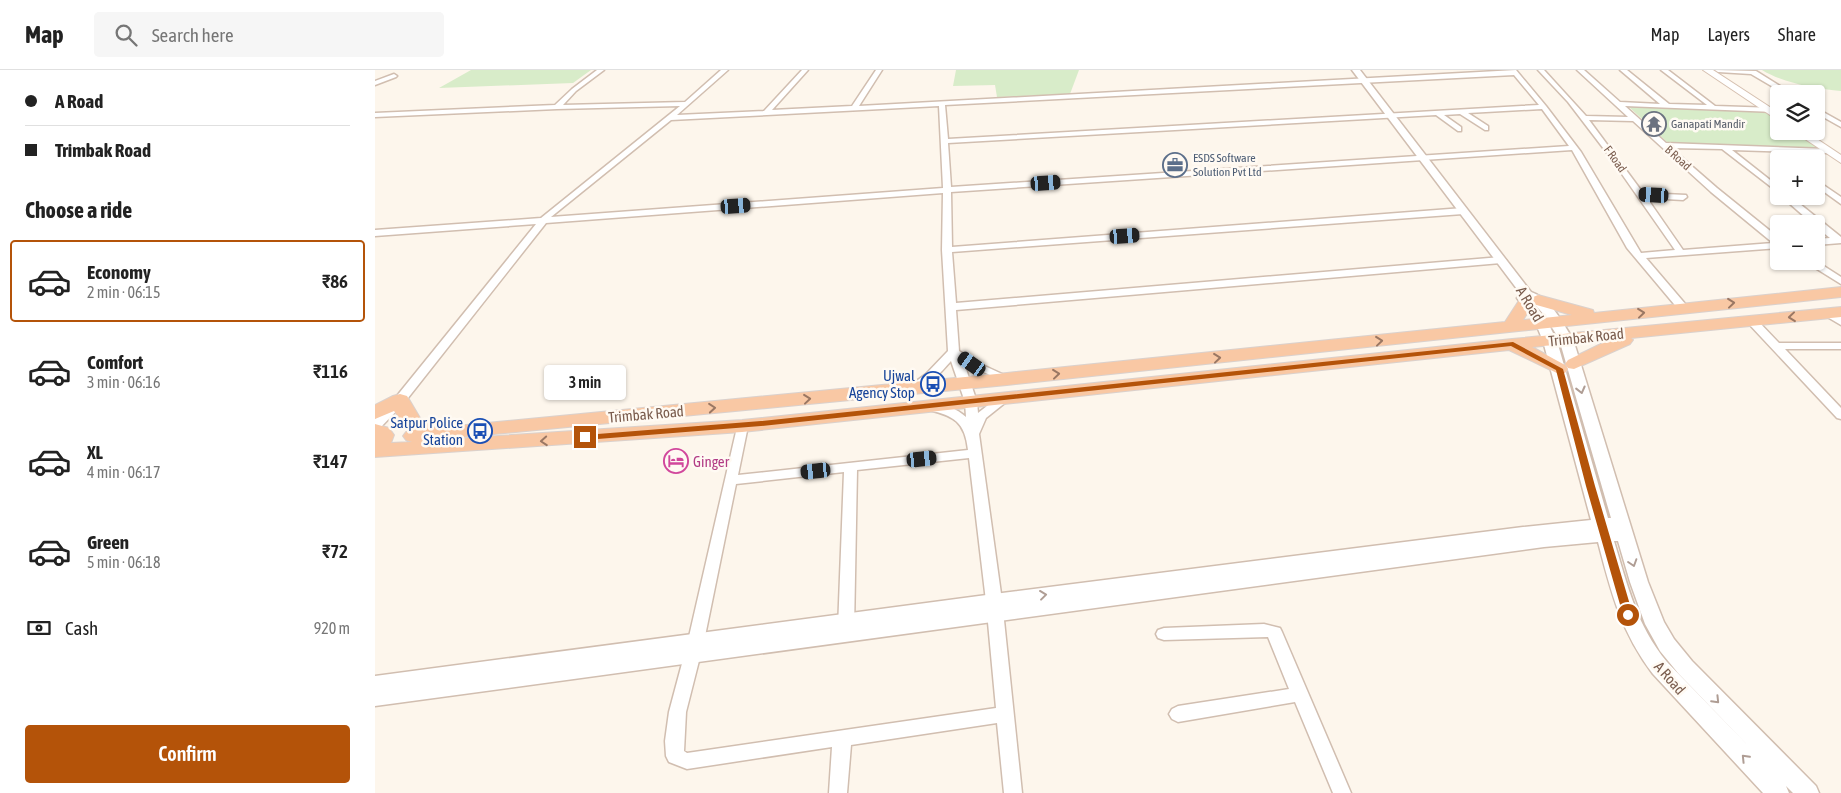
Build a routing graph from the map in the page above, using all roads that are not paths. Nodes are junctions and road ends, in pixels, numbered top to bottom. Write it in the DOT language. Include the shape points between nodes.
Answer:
graph roads {
  1 [pos="601,70"];
  2 [pos="725,70"];
  3 [pos="805,70"];
  4 [pos="879,70"];
  5 [pos="1356,70"];
  6 [pos="1541,70"];
  7 [pos="1580,70"];
  8 [pos="1623,70"];
  9 [pos="1664,70"];
  10 [pos="1707,70"];
  11 [pos="1717,70"];
  12 [pos="1751,71"];
  13 [pos="1515,72"];
  14 [pos="375,75"];
  15 [pos="1364,81"];
  16 [pos="375,83"];
  17 [pos="1775,85"];
  18 [pos="687,104"];
  19 [pos="942,104"];
  20 [pos="1617,104"];
  21 [pos="1544,106"];
  22 [pos="1667,106"];
  23 [pos="557,107"];
  24 [pos="1713,107"];
  25 [pos="854,108"];
  26 [pos="1770,108"];
  27 [pos="1770,109"];
  28 [pos="1460,111"];
  29 [pos="1437,112"];
  30 [pos="1770,112"];
  31 [pos="766,113"];
  32 [pos="375,115"];
  33 [pos="1390,115"];
  34 [pos="1825,116"];
  35 [pos="669,118"];
  36 [pos="1584,118"];
  37 [pos="1634,119"];
  38 [pos="1825,123"];
  39 [pos="1838,124"];
  40 [pos="1485,128"];
  41 [pos="1459,129"];
  42 [pos="1812,140"];
  43 [pos="1821,140"];
  44 [pos="944,141"];
  45 [pos="1663,145"];
  46 [pos="1725,147"];
  47 [pos="1574,148"];
  48 [pos="1771,148"];
  49 [pos="1774,150"];
  50 [pos="1827,151"];
  51 [pos="1841,154"];
  52 [pos="1422,158"];
  53 [pos="1841,160"];
  54 [pos="1770,184"];
  55 [pos="1825,188"];
  56 [pos="947,190"];
  57 [pos="1640,194"];
  58 [pos="1683,197"];
  59 [pos="1841,200"];
  60 [pos="1796,205"];
  61 [pos="1463,211"];
  62 [pos="544,220"];
  63 [pos="375,233"];
  64 [pos="1770,237"];
  65 [pos="1840,240"];
  66 [pos="1825,241"];
  67 [pos="1770,245"];
  68 [pos="947,250"];
  69 [pos="1681,253"];
  70 [pos="1639,256"];
  71 [pos="1501,260"];
  72 [pos="1824,270"];
  73 [pos="1841,280"];
  74 [pos="1841,292"];
  75 [pos="1530,299"];
  76 [pos="950,307"];
  77 [pos="1683,308"];
  78 [pos="1837,316"];
  79 [pos="1599,317"];
  80 [pos="1751,321"];
  81 [pos="1549,322"];
  82 [pos="1654,330"];
  83 [pos="1512,335"];
  84 [pos="1558,340"];
  85 [pos="1775,346"];
  86 [pos="1841,346"];
  87 [pos="954,352"];
  88 [pos="1567,366"];
  89 [pos="963,382"];
  90 [pos="913,388"];
  91 [pos="1006,389"];
  92 [pos="400,400"];
  93 [pos="971,402"];
  94 [pos="929,406"];
  95 [pos="375,413"];
  96 [pos="1841,416"];
  97 [pos="742,426"];
  98 [pos="436,434"];
  99 [pos="973,438"];
  100 [pos="377,439"];
  101 [pos="418,449"];
  102 [pos="975,453"];
  103 [pos="375,461"];
  104 [pos="851,467"];
  105 [pos="730,480"];
  106 [pos="1622,528"];
  107 [pos="1602,529"];
  108 [pos="995,608"];
  109 [pos="846,628"];
  110 [pos="1164,634"];
  111 [pos="694,648"];
  112 [pos="375,685"];
  113 [pos="1301,694"];
  114 [pos="375,697"];
  115 [pos="1005,714"];
  116 [pos="1178,714"];
  117 [pos="842,738"];
  118 [pos="838,793"];
  119 [pos="1013,793"];
  120 [pos="1342,793"];
  121 [pos="1779,793"];
  122 [pos="1808,793"];
  1 -- 23 [label="street"];
  2 -- 18 [label="street"];
  3 -- 31 [label="street"];
  4 -- 25 [label="street"];
  5 -- 15 [label="street, A Road"];
  6 -- 36 [label="street, F Road"];
  7 -- 20 [label="street, B Road"];
  8 -- 22 [label="street"];
  9 -- 24 [label="street"];
  10 -- 27 [label="main road"];
  11 -- 12 [label="street"];
  11 -- 26 [label="main road"];
  12 -- 17 [label="street"];
  13 -- 15 [label="street"];
  13 -- 21 [label="street"];
  14 -- 16 [label="street" via="394,76"];
  15 -- 19 [label="street"];
  15 -- 33 [label="street, A Road"];
  18 -- 23 [label="street"];
  18 -- 35 [label="street"];
  19 -- 25 [label="street"];
  19 -- 44 [label="street"];
  20 -- 22 [label="street"];
  20 -- 37 [label="street, B Road"];
  21 -- 28 [label="street"];
  21 -- 47 [label="street"];
  22 -- 24 [label="street"];
  23 -- 32 [label="street"];
  24 -- 30 [label="street"];
  25 -- 31 [label="street"];
  28 -- 29 [label="street"];
  28 -- 40 [label="street"];
  29 -- 33 [label="street"];
  29 -- 41 [label="street"];
  31 -- 35 [label="street"];
  33 -- 44 [label="street"];
  33 -- 52 [label="street, A Road"];
  34 -- 39 [label="street"];
  35 -- 62 [label="street"];
  36 -- 37 [label="street"];
  36 -- 57 [label="street, F Road"];
  37 -- 45 [label="street, B Road"];
  38 -- 39 [label="street"];
  42 -- 50 [label="main road"];
  43 -- 51 [label="main road"];
  44 -- 56 [label="street"];
  45 -- 46 [label="street"];
  45 -- 64 [label="street, B Road"];
  46 -- 48 [label="street"];
  46 -- 54 [label="street"];
  47 -- 52 [label="street"];
  47 -- 70 [label="street"];
  48 -- 49 [label="street"];
  48 -- 50 [label="street"];
  50 -- 53 [label="main road"];
  52 -- 56 [label="street"];
  52 -- 61 [label="street, A Road"];
  55 -- 59 [label="street"];
  56 -- 62 [label="street"];
  56 -- 68 [label="street"];
  57 -- 58 [label="street"];
  57 -- 69 [label="street, F Road"];
  60 -- 65 [label="street"];
  61 -- 68 [label="street"];
  61 -- 71 [label="street, A Road"];
  62 -- 63 [label="street"];
  62 -- 92 [label="street"];
  65 -- 66 [label="street"];
  67 -- 69 [label="street"];
  68 -- 76 [label="street"];
  69 -- 70 [label="street"];
  70 -- 77 [label="street"];
  71 -- 75 [label="street, A Road"];
  71 -- 76 [label="street"];
  72 -- 73 [label="street"];
  77 -- 74 [label="highway, Trimbak Road, one-way"];
  75 -- 79 [label="highway"];
  75 -- 81 [label="street, A Road"];
  75 -- 83 [label="highway"];
  76 -- 87 [label="street"];
  79 -- 77 [label="highway, Trimbak Road, one-way"];
  78 -- 80 [label="highway, Trimbak Road, one-way"];
  79 -- 81 [label="highway, Trimbak Road"];
  80 -- 82 [label="highway, Trimbak Road"];
  80 -- 85 [label="street"];
  81 -- 83 [label="highway, Trimbak Road"];
  81 -- 84 [label="street, A Road"];
  82 -- 84 [label="highway, Trimbak Road"];
  82 -- 88 [label="highway" via="1601,349"];
  83 -- 84 [label="highway, Trimbak Road"];
  83 -- 88 [label="highway"];
  83 -- 91 [label="highway, Trimbak Road"];
  84 -- 88 [label="street, A Road"];
  85 -- 86 [label="street"];
  85 -- 96 [label="street"];
  87 -- 89 [label="street"];
  87 -- 90 [label="street"];
  87 -- 91 [label="street"];
  88 -- 106 [label="street, one-way"];
  88 -- 107 [label="street, A Road"];
  89 -- 90 [label="highway, Trimbak Road"];
  89 -- 91 [label="highway, Trimbak Road"];
  89 -- 93 [label="street"];
  98 -- 90 [label="highway, Trimbak Road, one-way"];
  91 -- 93 [label="highway, Trimbak Road"];
  91 -- 99 [label="street" via="976,422"];
  92 -- 95 [label="highway"];
  92 -- 98 [label="highway" via="403,411 418,428"];
  92 -- 100 [label="street"];
  93 -- 94 [label="highway, Trimbak Road"];
  93 -- 99 [label="street"];
  94 -- 97 [label="highway, Trimbak Road"];
  94 -- 99 [label="street" via="957,414"];
  97 -- 101 [label="highway, Trimbak Road, one-way"];
  97 -- 105 [label="street"];
  98 -- 100 [label="highway, Trimbak Road"];
  99 -- 102 [label="street"];
  100 -- 101 [label="highway, Trimbak Road"];
  101 -- 103 [label="highway"];
  102 -- 104 [label="street"];
  102 -- 108 [label="street"];
  104 -- 105 [label="street"];
  104 -- 109 [label="street"];
  105 -- 111 [label="street"];
  106 -- 107 [label="street"];
  106 -- 122 [label="street, one-way" via="1652,616 1667,645 1701,685"];
  107 -- 108 [label="street"];
  121 -- 107 [label="street, A Road, one-way" via="1649,654 1624,604"];
  108 -- 109 [label="street"];
  108 -- 115 [label="street"];
  109 -- 111 [label="street"];
  110 -- 113 [label="street" via="1274,632"];
  111 -- 112 [label="street"];
  111 -- 114 [label="street"];
  111 -- 117 [label="street" via="679,707 673,742 675,756 687,761"];
  113 -- 116 [label="street"];
  113 -- 120 [label="street"];
  115 -- 117 [label="street"];
  115 -- 119 [label="street"];
  117 -- 118 [label="street"];
}
